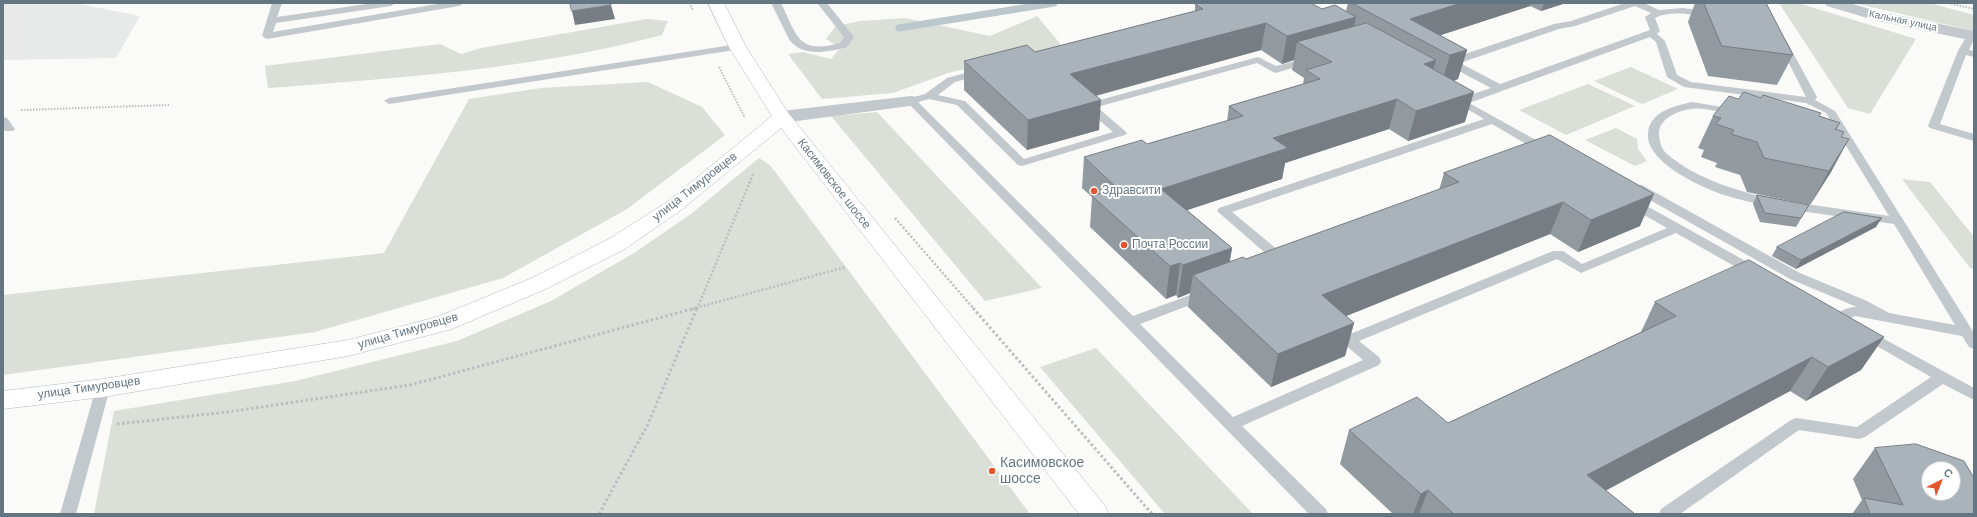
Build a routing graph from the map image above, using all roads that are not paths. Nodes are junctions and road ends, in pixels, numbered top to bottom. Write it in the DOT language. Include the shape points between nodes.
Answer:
graph roads {
  1 [pos="277,3"];
  2 [pos="391,3"];
  3 [pos="459,3"];
  4 [pos="716,3"];
  5 [pos="776,3"];
  6 [pos="822,3"];
  7 [pos="1635,3"];
  8 [pos="1832,3"];
  9 [pos="1658,13"];
  10 [pos="1718,15"];
  11 [pos="272,21"];
  12 [pos="1778,32"];
  13 [pos="1651,33"];
  14 [pos="1972,36"];
  15 [pos="738,47"];
  16 [pos="1963,51"];
  17 [pos="1974,54"];
  18 [pos="1319,57"];
  19 [pos="990,70"];
  20 [pos="1499,88"];
  21 [pos="1448,94"];
  22 [pos="929,96"];
  23 [pos="1808,100"];
  24 [pos="389,101"];
  25 [pos="911,101"];
  26 [pos="1461,102"];
  27 [pos="1747,114"];
  28 [pos="782,118"];
  29 [pos="1493,120"];
  30 [pos="1825,125"];
  31 [pos="1841,128"];
  32 [pos="1974,138"];
  33 [pos="1556,153"];
  34 [pos="1628,182"];
  35 [pos="1622,197"];
  36 [pos="1898,221"];
  37 [pos="1677,228"];
  38 [pos="1272,269"];
  39 [pos="1764,277"];
  40 [pos="1215,291"];
  41 [pos="1825,311"];
  42 [pos="1885,317"];
  43 [pos="1838,319"];
  44 [pos="1129,322"];
  45 [pos="1966,332"];
  46 [pos="1974,344"];
  47 [pos="1942,377"];
  48 [pos="103,388"];
  49 [pos="1974,395"];
  50 [pos="3,400"];
  51 [pos="1231,424"];
  52 [pos="68,514"];
  53 [pos="1095,514"];
  54 [pos="1320,514"];
  55 [pos="1667,514"];
  1 -- 11 [label="lane"];
  2 -- 11 [label="lane"];
  3 -- 11 [label="lane" via="267,36"];
  4 -- 15 [label="main road, Касимовское шоссе"];
  5 -- 6 [label="lane" via="796,43 813,50 826,50 844,45 849,37"];
  7 -- 9 [label="lane"];
  7 -- 20 [label="lane" via="1572,24 1557,26 1457,60 1455,63"];
  8 -- 14 [label="street, Кальная улица" via="1874,15"];
  9 -- 10 [label="lane" via="1683,11"];
  9 -- 13 [label="lane" via="1650,17 1655,31"];
  12 -- 23 [label="lane" via="1812,97"];
  13 -- 20 [label="lane"];
  13 -- 23 [label="lane" via="1660,41 1672,77 1678,81 1696,86"];
  14 -- 16 [label="lane"];
  15 -- 24 [label="lane"];
  15 -- 28 [label="main road, Касимовское шоссе"];
  16 -- 17 [label="lane"];
  16 -- 32 [label="lane" via="1934,126"];
  18 -- 22 [label="lane" via="1274,70 1258,60 1090,106 1122,133 1022,163 961,104"];
  19 -- 22 [label="lane" via="951,80"];
  20 -- 26 [label="lane"];
  21 -- 26 [label="lane"];
  22 -- 25 [label="lane"];
  23 -- 31 [label="lane" via="1828,108"];
  25 -- 28 [label="street"];
  25 -- 44 [label="lane"];
  26 -- 29 [label="lane"];
  27 -- 36 [label="lane" via="1692,105 1662,117 1654,128 1653,140 1661,155 1690,176 1728,192 1777,204"];
  28 -- 48 [label="main road, улица Тимуровцев" via="674,206 617,244 540,283 444,323 348,348"];
  28 -- 53 [label="main road, Касимовское шоссе"];
  29 -- 33 [label="lane"];
  29 -- 38 [label="lane" via="1223,211 1287,264"];
  30 -- 31 [label="lane"];
  31 -- 36 [label="lane"];
  34 -- 42 [label="lane" via="1795,276 1862,304"];
  35 -- 37 [label="lane"];
  36 -- 45 [label="lane"];
  37 -- 39 [label="lane"];
  37 -- 51 [label="lane" via="1581,269 1558,254 1348,340 1374,361"];
  40 -- 44 [label="lane"];
  41 -- 43 [label="lane"];
  42 -- 43 [label="lane" via="1853,311"];
  42 -- 45 [label="lane"];
  43 -- 47 [label="lane"];
  44 -- 51 [label="lane"];
  45 -- 46 [label="lane"];
  47 -- 49 [label="lane"];
  47 -- 55 [label="lane" via="1859,433 1796,424"];
  48 -- 50 [label="main road, улица Тимуровцев"];
  48 -- 52 [label="lane"];
  51 -- 54 [label="lane"];
}
